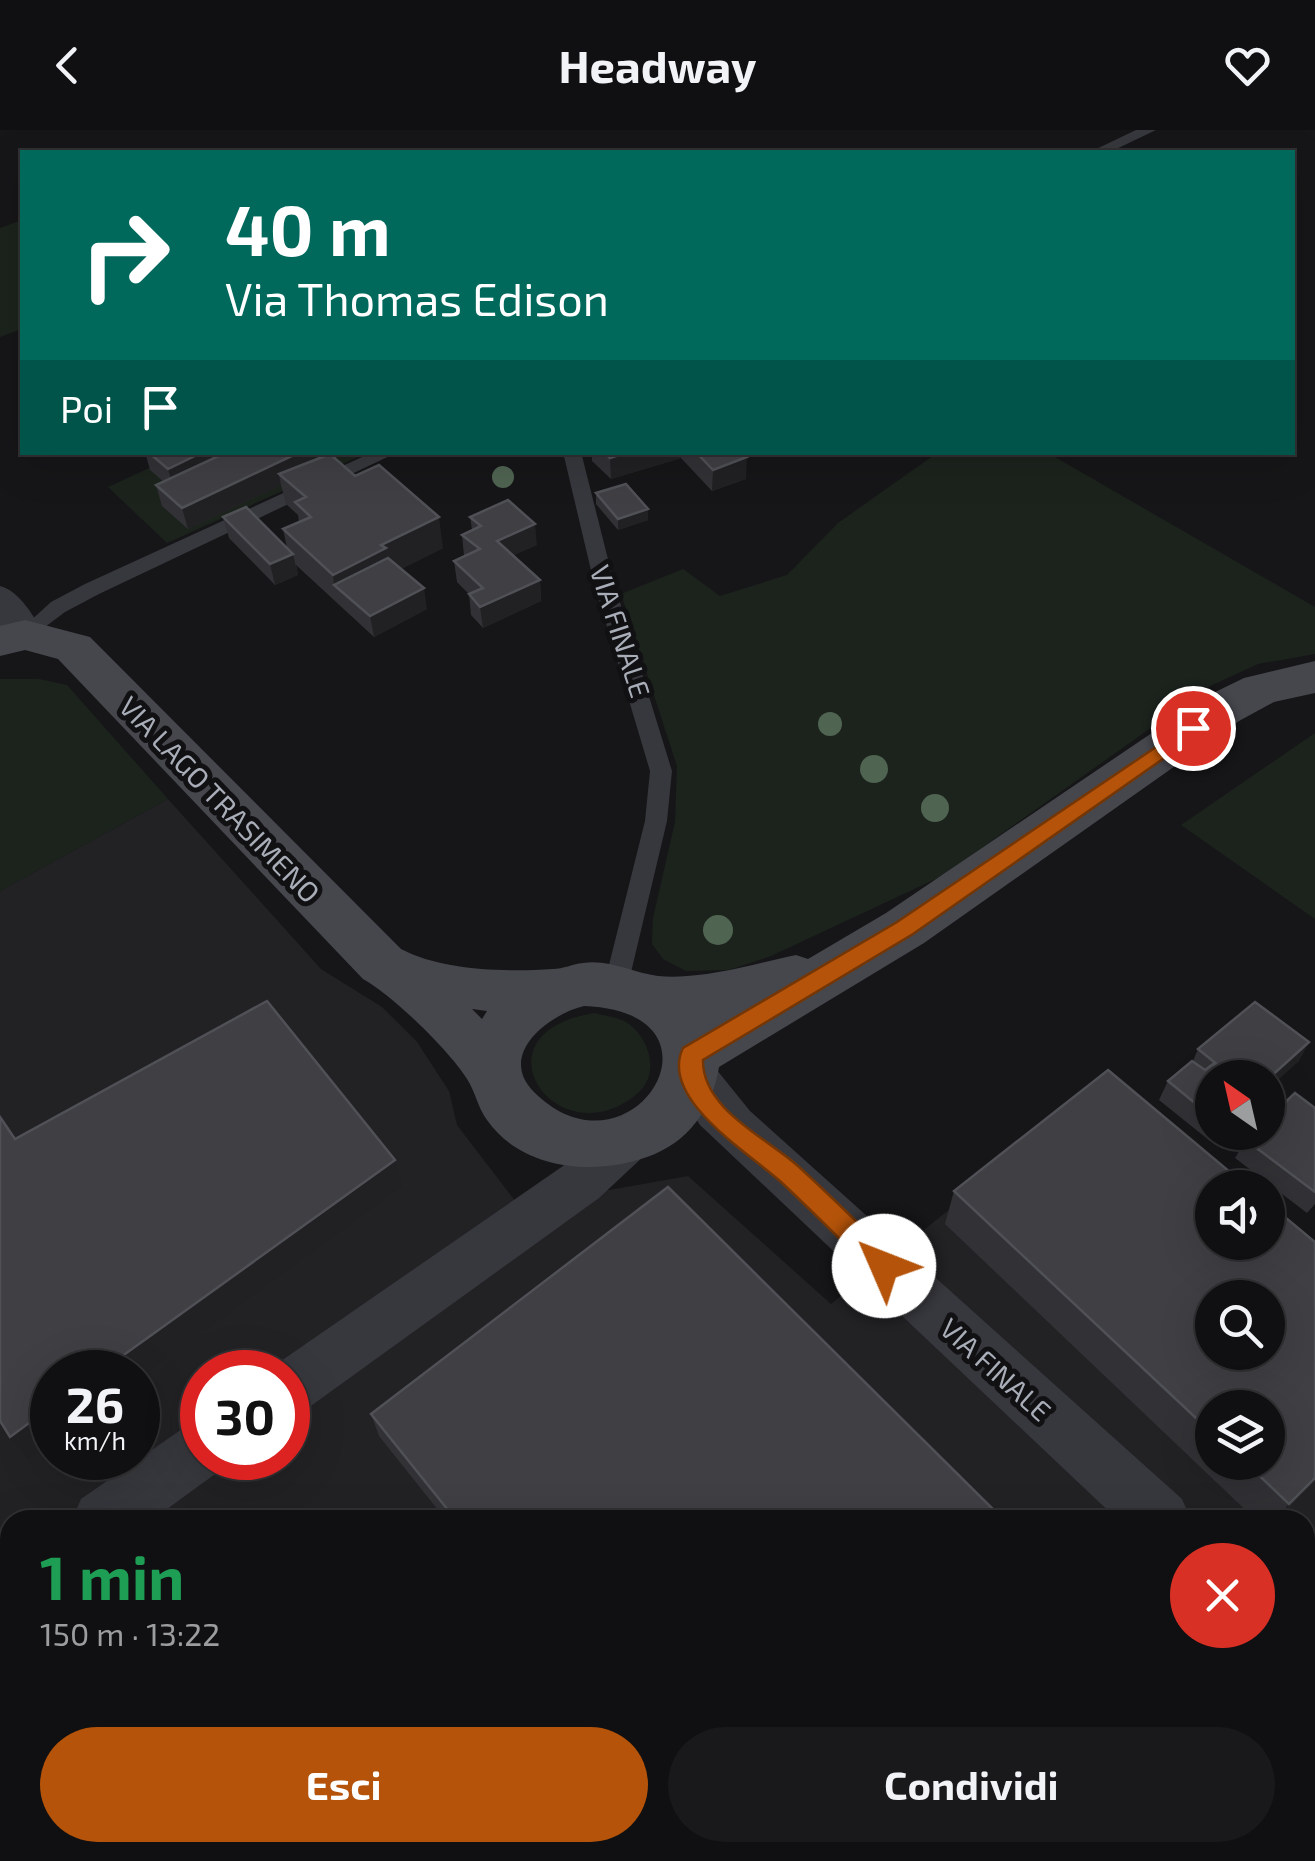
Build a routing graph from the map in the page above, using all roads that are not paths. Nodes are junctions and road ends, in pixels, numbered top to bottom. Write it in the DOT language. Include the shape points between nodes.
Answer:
graph roads {
  1 [pos="1149,130"];
  2 [pos="1103,150"];
  3 [pos="383,455"];
  4 [pos="573,455"];
  5 [pos="8,625"];
  6 [pos="1315,677"];
  7 [pos="828,971"];
  8 [pos="408,978"];
  9 [pos="634,991"];
  10 [pos="553,992"];
  11 [pos="691,1064"];
  12 [pos="494,1069"];
  13 [pos="534,1130"];
  14 [pos="641,1133"];
  15 [pos="742,1138"];
  16 [pos="516,1227"];
  17 [pos="310,1373"];
  18 [pos="180,1465"];
  19 [pos="116,1510"];
  20 [pos="1150,1510"];
  1 -- 2 [label="lane"];
  3 -- 5 [label="lane, VIA LAGO TRASIMENO"];
  4 -- 9 [label="lane, VIA FINALE" via="660,771"];
  5 -- 8 [label="street, VIA LAGO TRASIMENO" via="74,648 382,964"];
  6 -- 7 [label="street" via="1261,689 1222,709 905,928"];
  7 -- 9 [label="street" via="705,995"];
  7 -- 11 [label="street"];
  8 -- 10 [label="street, VIA LAGO TRASIMENO"];
  8 -- 12 [label="street, VIA LAGO TRASIMENO"];
  9 -- 10 [label="street" via="584,984"];
  9 -- 11 [label="street" via="671,1013 685,1033"];
  10 -- 12 [label="street" via="510,1023"];
  11 -- 14 [label="street" via="678,1102"];
  11 -- 15 [label="street, VIA FINALE" via="709,1106"];
  12 -- 13 [label="street" via="514,1114"];
  13 -- 14 [label="street" via="596,1145"];
  13 -- 16 [label="street" via="549,1146 552,1166"];
  14 -- 15 [label="street, VIA FINALE" via="692,1123"];
  14 -- 16 [label="street"];
  15 -- 20 [label="street, VIA FINALE" via="786,1171"];
  16 -- 17 [label="street"];
  18 -- 19 [label="street"];
}
